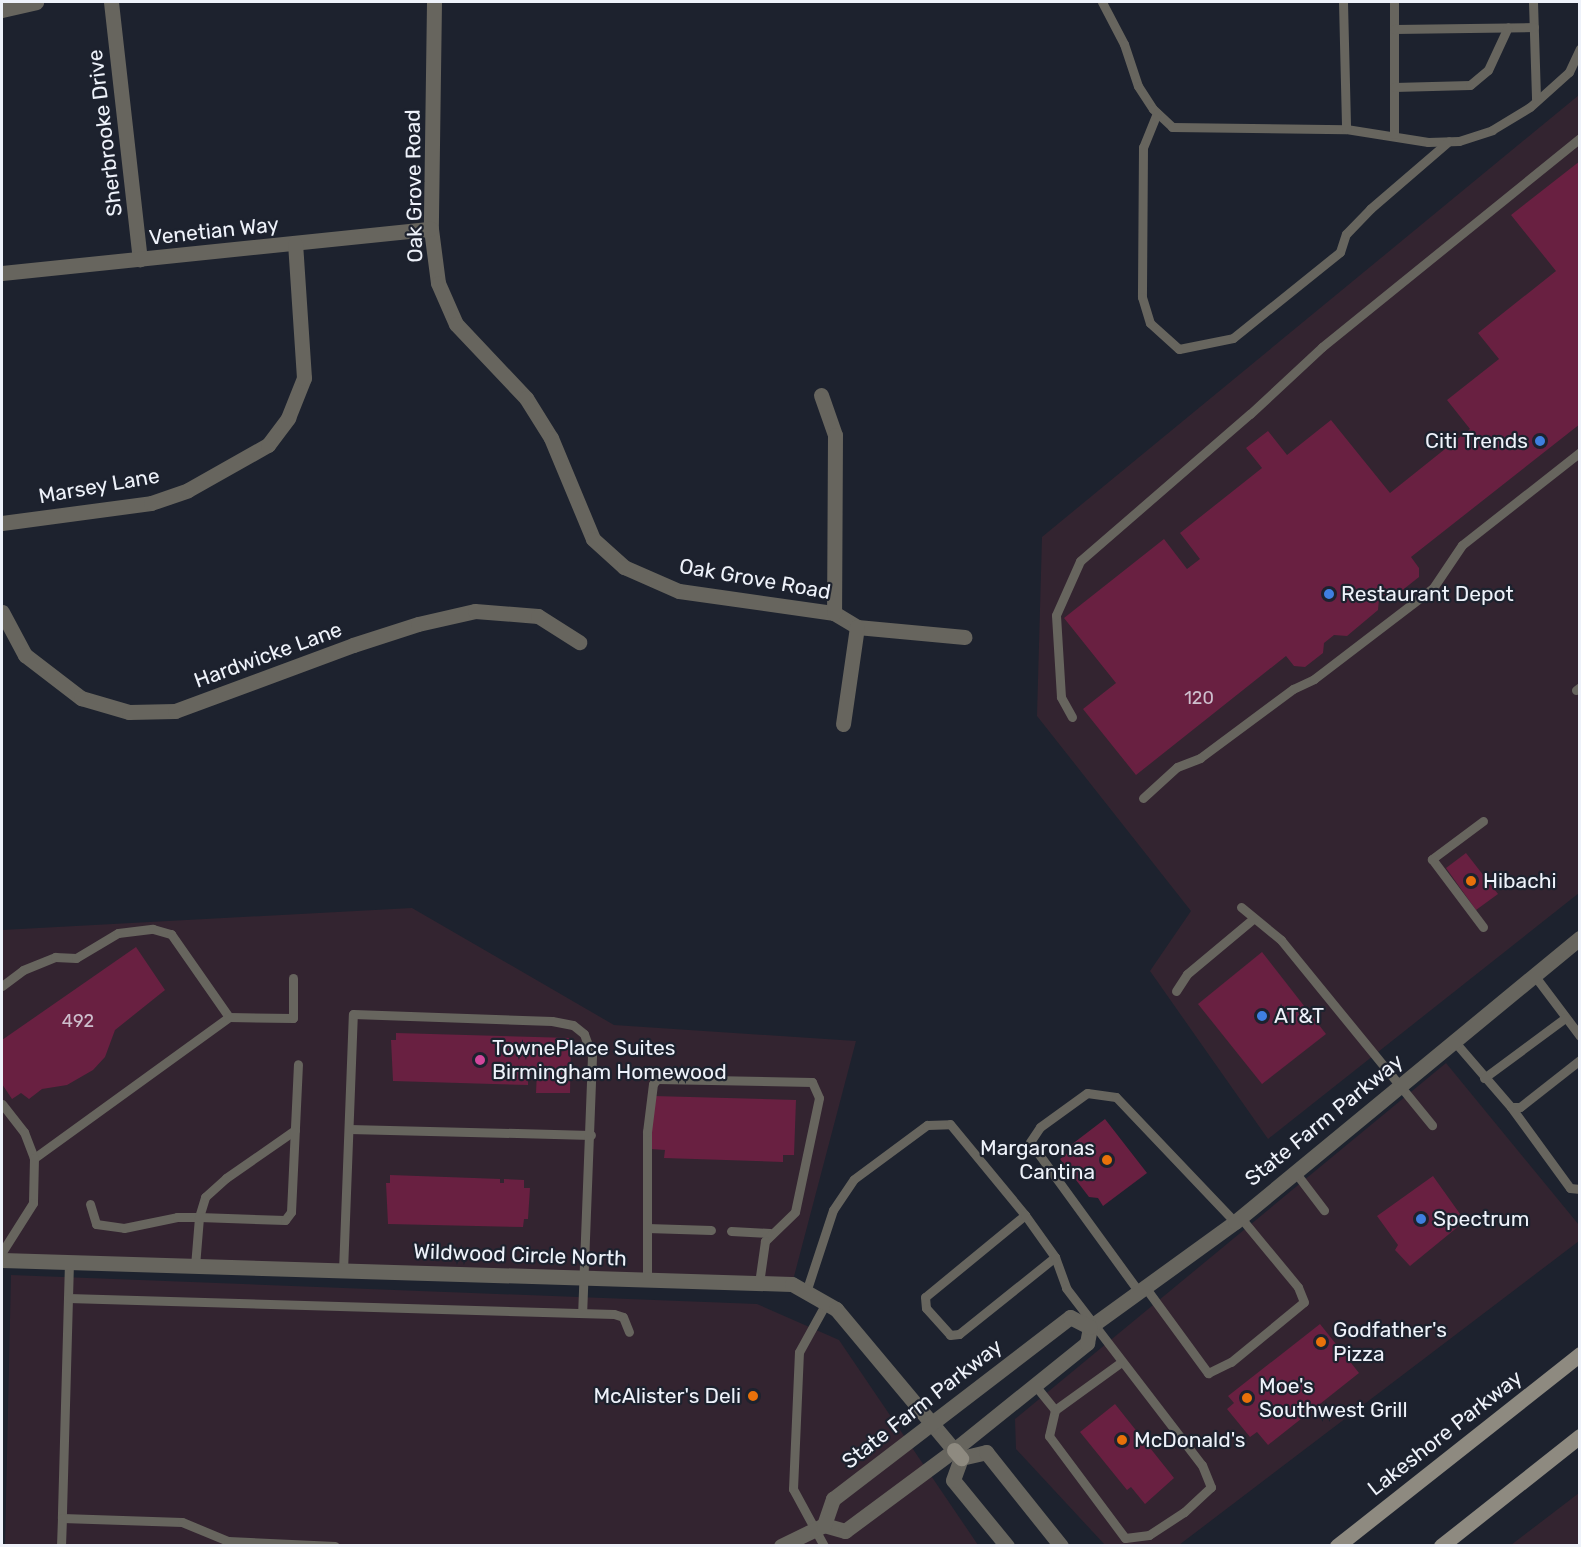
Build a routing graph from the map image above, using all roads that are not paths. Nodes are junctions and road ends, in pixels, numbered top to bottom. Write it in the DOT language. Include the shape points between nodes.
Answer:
graph roads {
  1 [pos="36,2"];
  2 [pos="111,2"];
  3 [pos="434,2"];
  4 [pos="1102,2"];
  5 [pos="1343,2"];
  6 [pos="1394,2"];
  7 [pos="1533,2"];
  8 [pos="2,10"];
  9 [pos="1508,27"];
  10 [pos="1534,27"];
  11 [pos="1394,29"];
  12 [pos="1580,48"];
  13 [pos="1580,65"];
  14 [pos="1569,72"];
  15 [pos="1394,87"];
  16 [pos="1536,100"];
  17 [pos="1157,114"];
  18 [pos="1346,129"];
  19 [pos="1394,134"];
  20 [pos="1580,138"];
  21 [pos="1449,141"];
  22 [pos="431,229"];
  23 [pos="295,244"];
  24 [pos="140,259"];
  25 [pos="2,273"];
  26 [pos="821,394"];
  27 [pos="1580,452"];
  28 [pos="2,523"];
  29 [pos="2,612"];
  30 [pos="834,613"];
  31 [pos="857,627"];
  32 [pos="966,637"];
  33 [pos="579,642"];
  34 [pos="1072,717"];
  35 [pos="843,724"];
  36 [pos="1143,798"];
  37 [pos="1483,821"];
  38 [pos="1241,907"];
  39 [pos="1254,918"];
  40 [pos="1483,927"];
  41 [pos="1578,944"];
  42 [pos="1534,975"];
  43 [pos="293,978"];
  44 [pos="2,986"];
  45 [pos="1176,991"];
  46 [pos="230,1017"];
  47 [pos="1565,1018"];
  48 [pos="1580,1036"];
  49 [pos="1454,1041"];
  50 [pos="1580,1060"];
  51 [pos="298,1064"];
  52 [pos="1484,1078"];
  53 [pos="1400,1085"];
  54 [pos="2,1104"];
  55 [pos="1510,1107"];
  56 [pos="1432,1125"];
  57 [pos="349,1129"];
  58 [pos="295,1130"];
  59 [pos="591,1136"];
  60 [pos="34,1158"];
  61 [pos="1295,1172"];
  62 [pos="1580,1189"];
  63 [pos="90,1204"];
  64 [pos="1324,1210"];
  65 [pos="1024,1215"];
  66 [pos="199,1217"];
  67 [pos="1237,1220"];
  68 [pos="647,1228"];
  69 [pos="711,1230"];
  70 [pos="731,1231"];
  71 [pos="770,1233"];
  72 [pos="2,1252"];
  73 [pos="1055,1257"];
  74 [pos="2,1260"];
  75 [pos="69,1262"];
  76 [pos="195,1266"];
  77 [pos="343,1271"];
  78 [pos="583,1277"];
  79 [pos="647,1280"];
  80 [pos="759,1283"];
  81 [pos="1142,1290"];
  82 [pos="806,1293"];
  83 [pos="68,1298"];
  84 [pos="826,1303"];
  85 [pos="582,1312"];
  86 [pos="1092,1325"];
  87 [pos="629,1332"];
  88 [pos="1580,1354"];
  89 [pos="1120,1363"];
  90 [pos="1035,1385"];
  91 [pos="1054,1410"];
  92 [pos="933,1422"];
  93 [pos="1580,1436"];
  94 [pos="958,1454"];
  95 [pos="62,1518"];
  96 [pos="820,1528"];
  97 [pos="61,1545"];
  98 [pos="335,1545"];
  99 [pos="781,1545"];
  100 [pos="824,1545"];
  101 [pos="1006,1545"];
  102 [pos="1060,1545"];
  103 [pos="1337,1545"];
  104 [pos="1441,1545"];
  1 -- 8 [label="street"];
  2 -- 24 [label="street, Sherbrooke Drive"];
  3 -- 22 [label="street, Oak Grove Road"];
  4 -- 17 [label="lane" via="1124,44 1138,86"];
  5 -- 18 [label="lane"];
  6 -- 11 [label="lane"];
  7 -- 10 [label="lane"];
  9 -- 10 [label="lane"];
  9 -- 11 [label="lane"];
  9 -- 15 [label="lane" via="1488,70 1470,85"];
  10 -- 16 [label="lane"];
  11 -- 15 [label="lane"];
  12 -- 14 [label="lane"];
  13 -- 14 [label="lane"];
  14 -- 16 [label="lane"];
  15 -- 19 [label="lane"];
  16 -- 21 [label="lane" via="1492,129"];
  17 -- 18 [label="lane" via="1172,127 1204,130"];
  17 -- 21 [label="lane" via="1143,147 1142,297 1150,323 1179,349 1233,338 1340,252 1346,234 1370,209"];
  18 -- 19 [label="lane"];
  19 -- 21 [label="lane" via="1428,142"];
  20 -- 34 [label="lane" via="1322,347 1080,561 1056,615 1061,697"];
  22 -- 23 [label="street, Venetian Way"];
  22 -- 30 [label="street, Oak Grove Road" via="438,283 456,324 526,398 551,438 593,538 624,567 679,591"];
  23 -- 24 [label="street, Venetian Way"];
  23 -- 28 [label="street, Marsey Lane" via="304,378 288,418 268,445 188,490 151,503"];
  24 -- 25 [label="street, Venetian Way"];
  26 -- 30 [label="street" via="835,435"];
  27 -- 36 [label="lane" via="1462,545 1433,588 1314,679 1293,689 1200,758 1177,767"];
  29 -- 33 [label="street, Hardwicke Lane" via="25,655 81,698 129,712 175,711 353,645 475,611 538,616"];
  30 -- 31 [label="street, Oak Grove Road"];
  31 -- 32 [label="street, Oak Grove Road"];
  31 -- 35 [label="street"];
  37 -- 40 [label="lane" via="1432,859"];
  38 -- 39 [label="lane"];
  39 -- 45 [label="lane" via="1187,974"];
  39 -- 53 [label="lane" via="1281,940"];
  41 -- 42 [label="street, State Farm Parkway"];
  42 -- 47 [label="lane"];
  42 -- 49 [label="street, State Farm Parkway"];
  43 -- 46 [label="lane" via="293,1018"];
  44 -- 46 [label="lane" via="23,970 55,957 76,958 118,933 153,929 171,934"];
  46 -- 60 [label="lane"];
  47 -- 48 [label="lane"];
  47 -- 52 [label="lane"];
  49 -- 52 [label="lane"];
  49 -- 53 [label="street, State Farm Parkway"];
  50 -- 55 [label="lane" via="1520,1107"];
  51 -- 58 [label="lane"];
  52 -- 55 [label="lane"];
  53 -- 56 [label="lane"];
  53 -- 61 [label="street, State Farm Parkway"];
  54 -- 60 [label="lane" via="24,1132"];
  55 -- 62 [label="lane" via="1570,1188"];
  57 -- 59 [label="lane"];
  57 -- 59 [label="lane" via="354,1014 552,1020 573,1025 584,1034 592,1056"];
  57 -- 77 [label="lane"];
  58 -- 66 [label="lane" via="205,1197"];
  58 -- 66 [label="lane" via="291,1212 285,1220"];
  59 -- 78 [label="lane"];
  60 -- 72 [label="lane" via="33,1203"];
  61 -- 64 [label="lane"];
  61 -- 67 [label="street, State Farm Parkway"];
  63 -- 66 [label="lane" via="96,1224 124,1228 177,1217"];
  65 -- 73 [label="lane"];
  65 -- 73 [label="lane" via="925,1297 926,1308 950,1335 959,1334"];
  65 -- 82 [label="lane" via="959,1132 950,1124 927,1125 854,1179 833,1210"];
  66 -- 76 [label="lane"];
  67 -- 81 [label="street, State Farm Parkway"];
  67 -- 81 [label="lane" via="1298,1287 1304,1302 1231,1362 1208,1373"];
  67 -- 81 [label="lane" via="1116,1097 1087,1093 1040,1127 1030,1142"];
  68 -- 69 [label="lane"];
  68 -- 71 [label="lane" via="647,1132 650,1092 657,1079 812,1082 819,1098 795,1212"];
  68 -- 79 [label="lane"];
  70 -- 71 [label="lane"];
  71 -- 80 [label="lane" via="762,1248"];
  73 -- 86 [label="lane" via="1066,1288"];
  74 -- 75 [label="street, Wildwood Circle North"];
  75 -- 76 [label="street, Wildwood Circle North"];
  75 -- 83 [label="lane"];
  76 -- 77 [label="street, Wildwood Circle North"];
  77 -- 78 [label="street, Wildwood Circle North"];
  78 -- 79 [label="street, Wildwood Circle North"];
  78 -- 85 [label="lane"];
  79 -- 80 [label="street, Wildwood Circle North"];
  80 -- 82 [label="street, Wildwood Circle North" via="792,1284"];
  81 -- 86 [label="street, State Farm Parkway"];
  82 -- 84 [label="street, Wildwood Circle North"];
  83 -- 85 [label="lane"];
  83 -- 95 [label="lane"];
  84 -- 92 [label="street, Wildwood Circle North" via="836,1309"];
  84 -- 96 [label="lane" via="799,1352 793,1489"];
  85 -- 87 [label="lane" via="623,1317"];
  86 -- 89 [label="lane"];
  86 -- 90 [label="street, State Farm Parkway" via="1087,1343"];
  86 -- 92 [label="street, State Farm Parkway" via="1070,1317"];
  88 -- 103 [label="main road, Lakeshore Parkway"];
  89 -- 91 [label="lane"];
  89 -- 91 [label="lane" via="1202,1465 1211,1487 1184,1512 1149,1534 1125,1538 1049,1436"];
  90 -- 91 [label="lane"];
  90 -- 94 [label="street, State Farm Parkway"];
  92 -- 94 [label="street, Wildwood Circle North"];
  92 -- 96 [label="street, State Farm Parkway" via="833,1498"];
  93 -- 104 [label="main road"];
  94 -- 96 [label="street, State Farm Parkway" via="845,1531"];
  94 -- 101 [label="street" via="953,1480"];
  94 -- 102 [label="street" via="986,1452"];
  95 -- 97 [label="lane"];
  95 -- 98 [label="lane" via="182,1522 228,1541"];
  96 -- 99 [label="street, State Farm Parkway"];
  96 -- 100 [label="lane"];
}
